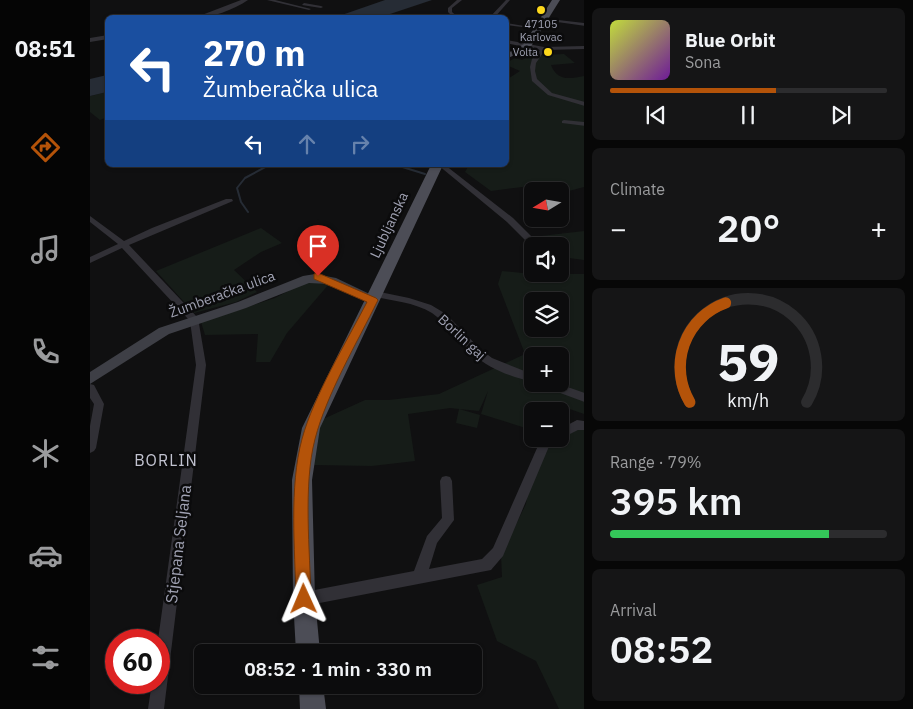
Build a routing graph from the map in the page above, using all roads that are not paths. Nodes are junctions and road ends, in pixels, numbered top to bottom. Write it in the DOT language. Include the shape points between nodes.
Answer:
graph roads {
  1 [pos="245,0"];
  2 [pos="268,0"];
  3 [pos="286,0"];
  4 [pos="460,0"];
  5 [pos="508,0"];
  6 [pos="540,0"];
  7 [pos="555,1"];
  8 [pos="321,8"];
  9 [pos="309,9"];
  10 [pos="207,15"];
  11 [pos="453,15"];
  12 [pos="494,15"];
  13 [pos="545,16"];
  14 [pos="509,24"];
  15 [pos="584,25"];
  16 [pos="522,26"];
  17 [pos="105,37"];
  18 [pos="90,40"];
  19 [pos="509,42"];
  20 [pos="527,46"];
  21 [pos="584,47"];
  22 [pos="544,49"];
  23 [pos="509,55"];
  24 [pos="584,104"];
  25 [pos="564,122"];
  26 [pos="584,124"];
  27 [pos="435,167"];
  28 [pos="444,167"];
  29 [pos="229,201"];
  30 [pos="90,218"];
  31 [pos="527,237"];
  32 [pos="124,245"];
  33 [pos="90,260"];
  34 [pos="374,297"];
  35 [pos="195,320"];
  36 [pos="524,375"];
  37 [pos="90,379"];
  38 [pos="90,388"];
  39 [pos="569,392"];
  40 [pos="584,398"];
  41 [pos="584,426"];
  42 [pos="569,429"];
  43 [pos="543,447"];
  44 [pos="90,448"];
  45 [pos="446,481"];
  46 [pos="419,578"];
  47 [pos="304,599"];
  48 [pos="307,644"];
  49 [pos="312,694"];
  50 [pos="156,709"];
  51 [pos="313,709"];
  1 -- 10 [label="street"];
  2 -- 9 [label="street"];
  3 -- 8 [label="street"];
  4 -- 11 [label="street" via="450,8"];
  5 -- 12 [label="street"];
  6 -- 7 [label="street"];
  7 -- 13 [label="main road"];
  13 -- 15 [label="street"];
  13 -- 20 [label="main road"];
  14 -- 16 [label="street"];
  17 -- 18 [label="street"];
  19 -- 20 [label="street"];
  20 -- 22 [label="street"];
  20 -- 23 [label="main road"];
  21 -- 22 [label="street"];
  22 -- 24 [label="street" via="533,61 534,80 550,94"];
  25 -- 26 [label="street"];
  27 -- 34 [label="main road, Ljubljanska"];
  28 -- 31 [label="street"];
  29 -- 32 [label="street"];
  30 -- 32 [label="street"];
  32 -- 33 [label="street"];
  32 -- 35 [label="street"];
  34 -- 35 [label="main road, Žumberačka ulica" via="318,276"];
  34 -- 36 [label="street, Borlin gaj" via="408,301 429,308 492,364"];
  34 -- 47 [label="main road" via="311,428 302,480"];
  35 -- 37 [label="main road, Žumberačka ulica" via="164,330"];
  35 -- 50 [label="street, Stjepana Seljana" via="201,365"];
  38 -- 44 [label="street" via="99,404"];
  39 -- 40 [label="street"];
  41 -- 42 [label="street" via="576,425"];
  43 -- 46 [label="street" via="498,552 486,565"];
  45 -- 46 [label="street" via="448,520 432,540"];
  46 -- 47 [label="street"];
  47 -- 48 [label="main road"];
  49 -- 51 [label="main road"];
}
